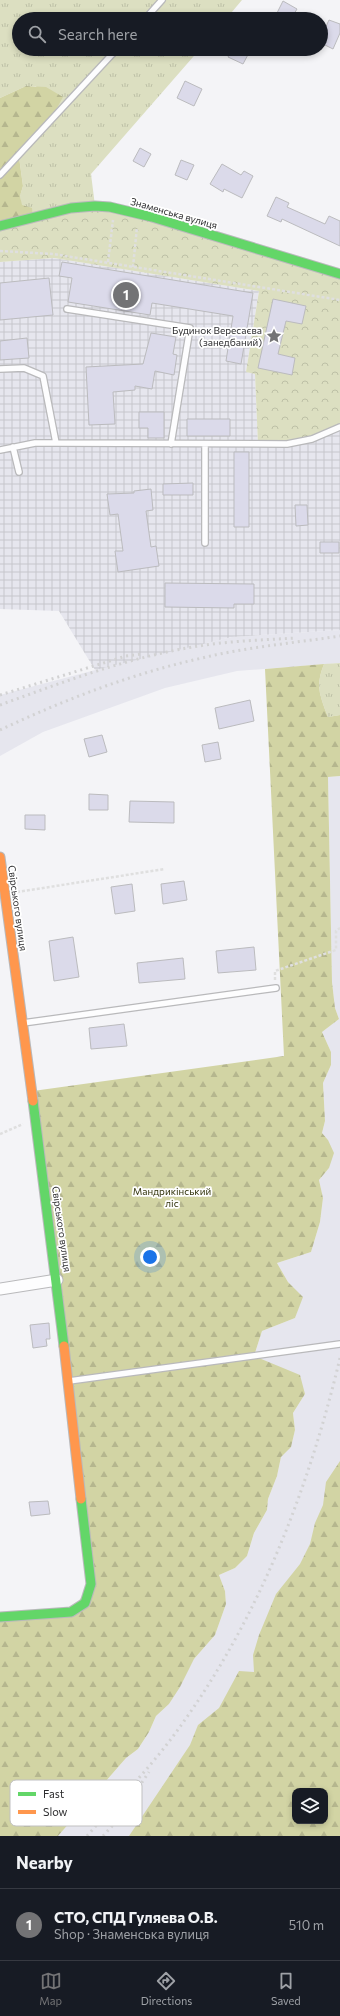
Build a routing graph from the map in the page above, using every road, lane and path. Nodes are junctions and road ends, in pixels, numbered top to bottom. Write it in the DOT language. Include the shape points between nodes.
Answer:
graph roads {
  1 [pos="162,0"];
  2 [pos="151,12"];
  3 [pos="110,56"];
  4 [pos="0,174"];
  5 [pos="114,208"];
  6 [pos="138,215"];
  7 [pos="0,226"];
  8 [pos="0,251"];
  9 [pos="108,262"];
  10 [pos="133,266"];
  11 [pos="340,274"];
  12 [pos="340,300"];
  13 [pos="67,309"];
  14 [pos="0,369"];
  15 [pos="340,427"];
  16 [pos="56,443"];
  17 [pos="171,444"];
  18 [pos="205,444"];
  19 [pos="13,447"];
  20 [pos="0,450"];
  21 [pos="19,472"];
  22 [pos="205,543"];
  23 [pos="0,857"];
  24 [pos="165,869"];
  25 [pos="5,894"];
  26 [pos="340,928"];
  27 [pos="276,988"];
  28 [pos="22,1023"];
  29 [pos="36,1119"];
  30 [pos="0,1134"];
  31 [pos="57,1280"];
  32 [pos="0,1289"];
  33 [pos="340,1344"];
  34 [pos="68,1381"];
  35 [pos="0,1617"];
  1 -- 2 [label="lane"];
  3 -- 4 [label="lane"];
  5 -- 6 [label="street, Знаменська вулиця"];
  5 -- 7 [label="street, Знаменська вулиця" via="66,208 23,222"];
  5 -- 9 [label="path"];
  6 -- 10 [label="path"];
  6 -- 11 [label="street, Знаменська вулиця" via="152,217"];
  8 -- 9 [label="path" via="53,254"];
  9 -- 10 [label="path"];
  10 -- 12 [label="path"];
  13 -- 17 [label="lane" via="190,328"];
  14 -- 16 [label="lane" via="24,368 43,376"];
  15 -- 18 [label="lane" via="312,439 287,444"];
  16 -- 17 [label="lane"];
  16 -- 19 [label="lane"];
  17 -- 18 [label="lane"];
  18 -- 22 [label="lane"];
  19 -- 20 [label="lane"];
  19 -- 21 [label="lane"];
  23 -- 25 [label="street, Свірського вулиця"];
  24 -- 25 [label="path"];
  25 -- 28 [label="street, Свірського вулиця"];
  26 -- 27 [label="path" via="336,931 336,950 275,971"];
  27 -- 28 [label="lane"];
  28 -- 29 [label="street, Свірського вулиця"];
  29 -- 30 [label="path"];
  29 -- 31 [label="street, Свірського вулиця"];
  31 -- 32 [label="street"];
  31 -- 34 [label="street, Свірського вулиця"];
  33 -- 34 [label="lane"];
  34 -- 35 [label="street, Свірського вулиця" via="91,1584 85,1603 71,1612"];
}
